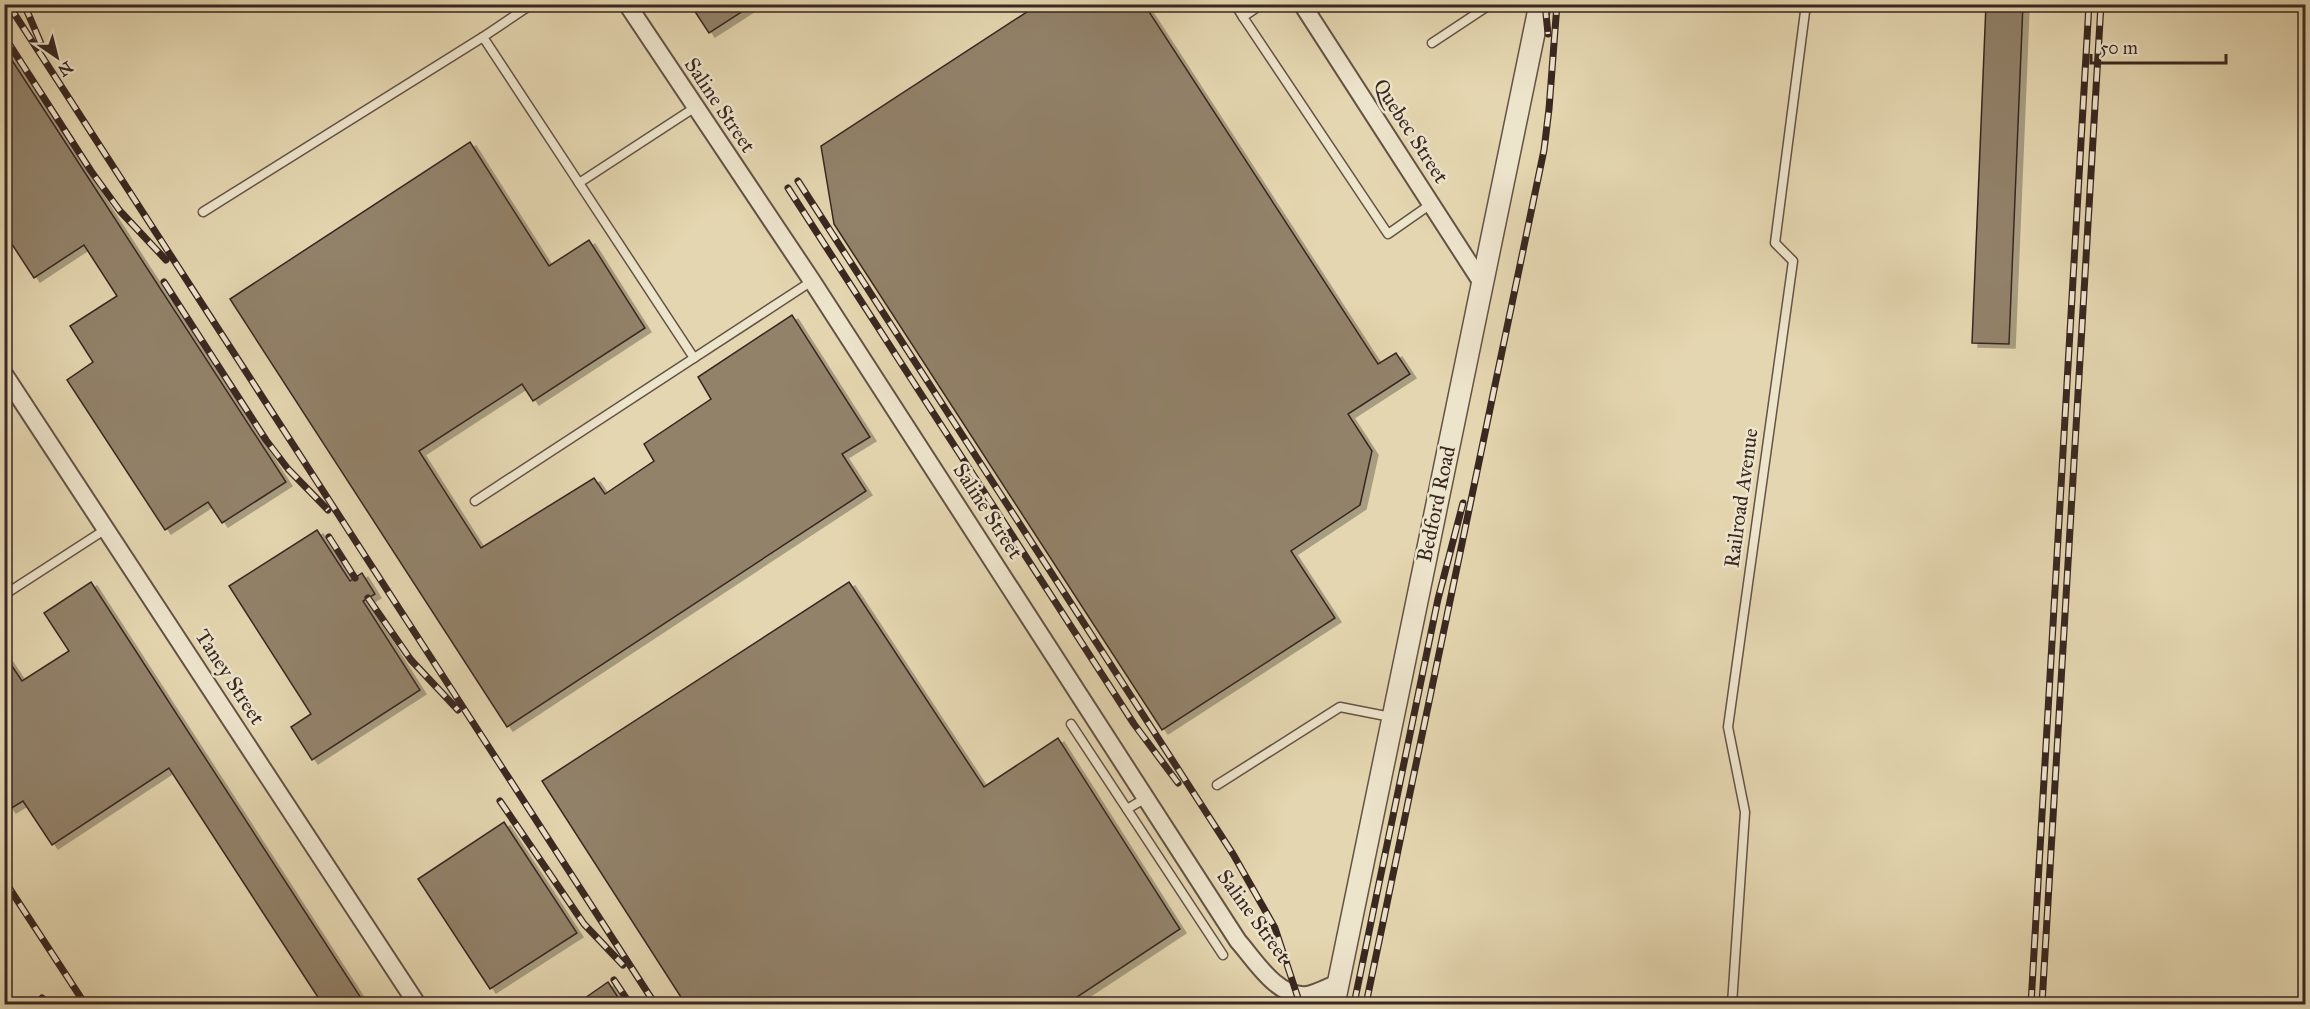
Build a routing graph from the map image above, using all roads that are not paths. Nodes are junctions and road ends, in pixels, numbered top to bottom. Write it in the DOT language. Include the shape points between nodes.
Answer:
graph roads {
  1 [pos="532,4"];
  2 [pos="627,4"];
  3 [pos="1235,4"];
  4 [pos="1262,4"];
  5 [pos="1302,4"];
  6 [pos="1491,4"];
  7 [pos="1806,4"];
  8 [pos="1538,5"];
  9 [pos="1243,17"];
  10 [pos="483,37"];
  11 [pos="1432,43"];
  12 [pos="694,108"];
  13 [pos="579,183"];
  14 [pos="1431,204"];
  15 [pos="203,212"];
  16 [pos="813,281"];
  17 [pos="1482,283"];
  18 [pos="694,358"];
  19 [pos="4,374"];
  20 [pos="475,501"];
  21 [pos="106,529"];
  22 [pos="4,595"];
  23 [pos="1392,717"];
  24 [pos="1071,724"];
  25 [pos="1217,785"];
  26 [pos="1146,798"];
  27 [pos="1127,809"];
  28 [pos="1223,955"];
  29 [pos="1338,983"];
  30 [pos="417,1005"];
  31 [pos="1334,1005"];
  32 [pos="1732,1005"];
  1 -- 10 [label="lane"];
  2 -- 12 [label="street, Saline Street"];
  3 -- 9 [label="lane"];
  4 -- 9 [label="lane"];
  5 -- 14 [label="street, Quebec Street"];
  6 -- 11 [label="lane"];
  7 -- 32 [label="lane, Railroad Avenue" via="1775,243 1793,261 1728,727 1745,812"];
  8 -- 17 [label="street, Bedford Road"];
  9 -- 14 [label="lane" via="1388,234"];
  10 -- 13 [label="lane"];
  10 -- 15 [label="lane"];
  12 -- 13 [label="lane"];
  12 -- 16 [label="street, Saline Street"];
  13 -- 18 [label="lane"];
  14 -- 17 [label="street, Quebec Street"];
  16 -- 18 [label="lane"];
  16 -- 26 [label="street, Saline Street"];
  17 -- 23 [label="street, Bedford Road"];
  18 -- 20 [label="lane"];
  19 -- 21 [label="street, Taney Street"];
  21 -- 22 [label="lane"];
  21 -- 30 [label="street, Taney Street"];
  23 -- 25 [label="lane" via="1340,707"];
  23 -- 29 [label="street, Bedford Road"];
  24 -- 27 [label="lane"];
  26 -- 27 [label="lane"];
  26 -- 29 [label="street, Saline Street" via="1238,941 1276,983 1290,992 1306,995"];
  27 -- 28 [label="lane"];
  29 -- 31 [label="street, Bedford Road"];
}
